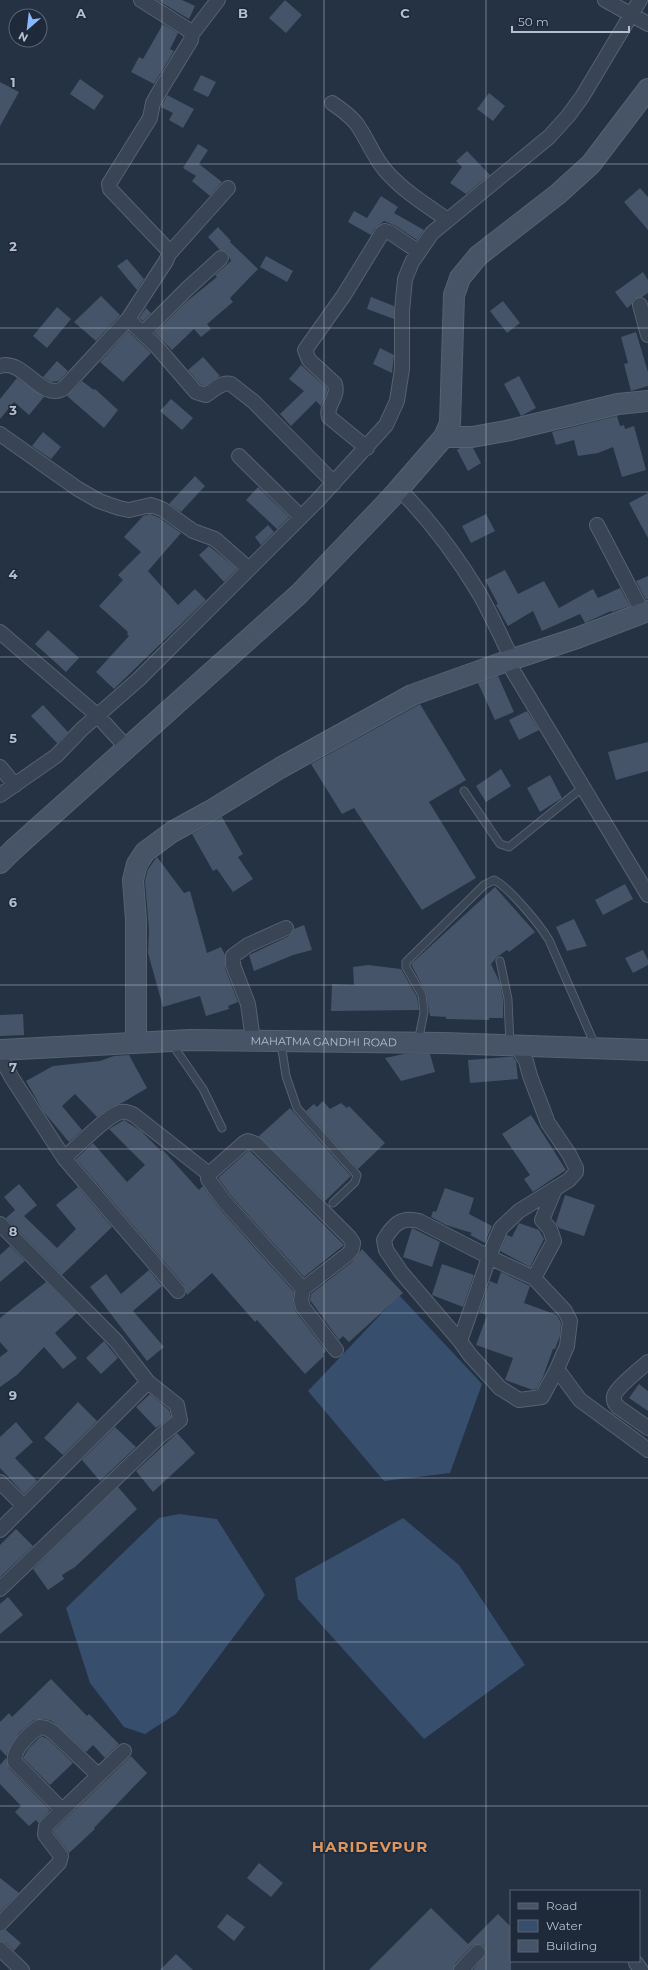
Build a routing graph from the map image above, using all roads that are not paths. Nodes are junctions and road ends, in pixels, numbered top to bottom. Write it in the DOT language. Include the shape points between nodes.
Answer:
graph roads {
  1 [pos="141,0"];
  2 [pos="218,0"];
  3 [pos="605,0"];
  4 [pos="640,0"];
  5 [pos="639,19"];
  6 [pos="192,34"];
  7 [pos="648,89"];
  8 [pos="332,103"];
  9 [pos="228,188"];
  10 [pos="448,220"];
  11 [pos="419,252"];
  12 [pos="169,254"];
  13 [pos="221,258"];
  14 [pos="640,305"];
  15 [pos="128,319"];
  16 [pos="143,333"];
  17 [pos="648,335"];
  18 [pos="0,366"];
  19 [pos="648,401"];
  20 [pos="0,434"];
  21 [pos="444,436"];
  22 [pos="367,448"];
  23 [pos="240,456"];
  24 [pos="334,483"];
  25 [pos="399,489"];
  26 [pos="301,518"];
  27 [pos="597,525"];
  28 [pos="249,569"];
  29 [pos="646,612"];
  30 [pos="0,632"];
  31 [pos="510,660"];
  32 [pos="99,718"];
  33 [pos="123,744"];
  34 [pos="0,767"];
  35 [pos="15,785"];
  36 [pos="582,788"];
  37 [pos="464,791"];
  38 [pos="0,796"];
  39 [pos="0,864"];
  40 [pos="648,894"];
  41 [pos="286,928"];
  42 [pos="500,961"];
  43 [pos="253,1040"];
  44 [pos="280,1040"];
  45 [pos="169,1041"];
  46 [pos="136,1042"];
  47 [pos="418,1042"];
  48 [pos="513,1045"];
  49 [pos="596,1048"];
  50 [pos="0,1050"];
  51 [pos="648,1050"];
  52 [pos="0,1056"];
  53 [pos="222,1128"];
  54 [pos="64,1158"];
  55 [pos="208,1174"];
  56 [pos="555,1189"];
  57 [pos="333,1203"];
  58 [pos="0,1224"];
  59 [pos="489,1257"];
  60 [pos="534,1278"];
  61 [pos="303,1289"];
  62 [pos="178,1291"];
  63 [pos="460,1341"];
  64 [pos="336,1350"];
  65 [pos="648,1362"];
  66 [pos="556,1369"];
  67 [pos="148,1382"];
  68 [pos="648,1428"];
  69 [pos="648,1450"];
  70 [pos="0,1482"];
  71 [pos="23,1505"];
  72 [pos="0,1530"];
  73 [pos="0,1589"];
  74 [pos="124,1751"];
  75 [pos="98,1775"];
  76 [pos="62,1810"];
  77 [pos="0,1924"];
  78 [pos="0,1949"];
  79 [pos="478,1952"];
  80 [pos="22,1970"];
  81 [pos="461,1970"];
  1 -- 6 [label="street"];
  2 -- 6 [label="street"];
  3 -- 5 [label="street"];
  4 -- 5 [label="street"];
  5 -- 10 [label="street" via="549,137"];
  6 -- 12 [label="street" via="191,40 153,103 150,118 109,184 110,190"];
  7 -- 21 [label="main road" via="591,164 558,194 478,256 460,278 454,295 450,423"];
  8 -- 10 [label="street" via="357,124 386,172 412,195"];
  9 -- 12 [label="street"];
  10 -- 11 [label="street" via="432,233"];
  11 -- 22 [label="street" via="405,279 402,369 397,401 386,425"];
  11 -- 22 [label="street" via="390,233 382,233 344,295 305,350 308,360 335,384 336,396 328,408 329,417"];
  12 -- 15 [label="street"];
  13 -- 16 [label="street"];
  14 -- 17 [label="street"];
  15 -- 16 [label="street"];
  15 -- 18 [label="street" via="58,392 45,388 16,367"];
  16 -- 24 [label="street" via="196,392 206,395 227,383 238,389"];
  19 -- 21 [label="main road" via="618,404 506,431 472,436"];
  20 -- 28 [label="street" via="99,501 129,510 151,505 162,509 193,531 215,539"];
  21 -- 25 [label="main road"];
  22 -- 24 [label="street"];
  23 -- 26 [label="street"];
  24 -- 26 [label="street"];
  25 -- 31 [label="street" via="425,515 480,594"];
  25 -- 33 [label="main road" via="300,594"];
  26 -- 28 [label="street"];
  27 -- 29 [label="street"];
  28 -- 32 [label="street"];
  29 -- 31 [label="main road"];
  30 -- 32 [label="street"];
  31 -- 36 [label="street"];
  31 -- 46 [label="main road" via="406,699 280,768 172,832 145,852 137,864 133,880 136,920"];
  32 -- 33 [label="street"];
  32 -- 35 [label="street" via="56,756"];
  33 -- 39 [label="main road"];
  34 -- 35 [label="street"];
  35 -- 38 [label="street"];
  36 -- 37 [label="lane" via="509,847 500,844"];
  36 -- 40 [label="street"];
  41 -- 43 [label="street" via="248,945 233,956 233,965 248,1004"];
  42 -- 48 [label="lane" via="508,998"];
  43 -- 44 [label="main road, MAHATMA GANDHI ROAD"];
  43 -- 45 [label="main road, MAHATMA GANDHI ROAD"];
  44 -- 47 [label="main road, MAHATMA GANDHI ROAD"];
  44 -- 57 [label="lane" via="286,1076 297,1108 357,1175 355,1182"];
  45 -- 46 [label="main road, MAHATMA GANDHI ROAD"];
  45 -- 53 [label="lane" via="203,1089"];
  46 -- 50 [label="main road, MAHATMA GANDHI ROAD"];
  47 -- 48 [label="main road, MAHATMA GANDHI ROAD"];
  47 -- 49 [label="lane" via="424,1012 423,1001 419,986 406,962 484,884 494,880 507,890 549,940"];
  48 -- 49 [label="main road, MAHATMA GANDHI ROAD"];
  48 -- 56 [label="street" via="526,1061 548,1123 576,1168 574,1176"];
  49 -- 51 [label="main road, MAHATMA GANDHI ROAD"];
  52 -- 54 [label="street"];
  54 -- 55 [label="street" via="108,1119 121,1112 127,1112 134,1114"];
  54 -- 62 [label="street"];
  55 -- 61 [label="street" via="208,1179 225,1202"];
  55 -- 61 [label="street" via="248,1141 256,1144 349,1237 353,1243 348,1254"];
  56 -- 59 [label="street" via="509,1220 502,1228"];
  56 -- 60 [label="street" via="542,1220 550,1229 554,1241"];
  58 -- 67 [label="street" via="116,1341"];
  59 -- 60 [label="street"];
  59 -- 63 [label="street"];
  59 -- 63 [label="street" via="410,1218 394,1226 384,1240 386,1250 402,1272"];
  60 -- 66 [label="street" via="565,1311 570,1321 567,1346"];
  61 -- 64 [label="street" via="301,1300 307,1314"];
  63 -- 66 [label="street" via="500,1388 520,1400 542,1397"];
  65 -- 68 [label="street" via="617,1391 614,1398 614,1403 618,1407"];
  66 -- 69 [label="street" via="580,1400"];
  67 -- 71 [label="street"];
  67 -- 73 [label="street" via="177,1404 180,1420 160,1436"];
  70 -- 71 [label="street"];
  71 -- 72 [label="street"];
  74 -- 75 [label="street"];
  75 -- 76 [label="street"];
  75 -- 76 [label="street" via="53,1732 39,1727 33,1731 13,1757"];
  76 -- 77 [label="street" via="50,1820 44,1831 61,1856 59,1863"];
  78 -- 80 [label="street"];
  79 -- 81 [label="street"];
}
